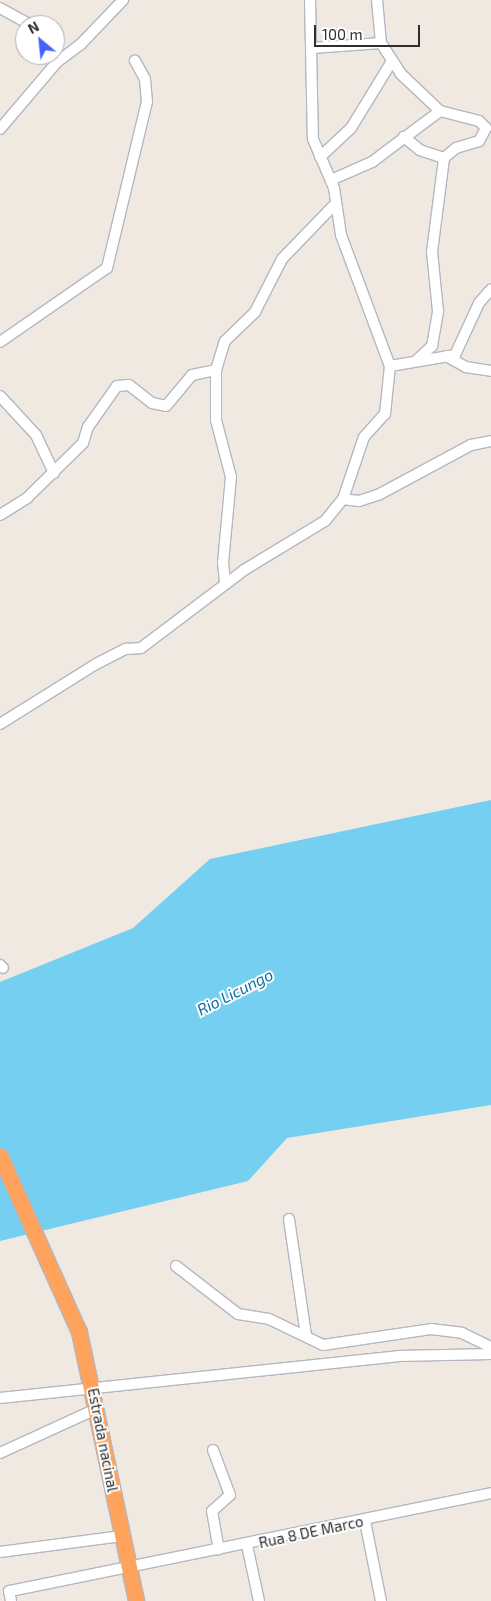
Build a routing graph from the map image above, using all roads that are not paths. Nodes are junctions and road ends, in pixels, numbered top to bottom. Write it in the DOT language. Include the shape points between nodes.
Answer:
graph roads {
  1 [pos="123,0"];
  2 [pos="310,0"];
  3 [pos="377,0"];
  4 [pos="0,8"];
  5 [pos="15,16"];
  6 [pos="381,43"];
  7 [pos="313,48"];
  8 [pos="65,55"];
  9 [pos="136,61"];
  10 [pos="392,61"];
  11 [pos="55,65"];
  12 [pos="440,111"];
  13 [pos="0,129"];
  14 [pos="404,137"];
  15 [pos="320,157"];
  16 [pos="444,158"];
  17 [pos="331,180"];
  18 [pos="336,204"];
  19 [pos="491,289"];
  20 [pos="0,342"];
  21 [pos="446,356"];
  22 [pos="417,360"];
  23 [pos="390,366"];
  24 [pos="216,370"];
  25 [pos="491,371"];
  26 [pos="0,396"];
  27 [pos="491,441"];
  28 [pos="54,473"];
  29 [pos="343,498"];
  30 [pos="0,515"];
  31 [pos="225,583"];
  32 [pos="0,724"];
  33 [pos="0,1156"];
  34 [pos="289,1219"];
  35 [pos="176,1266"];
  36 [pos="306,1335"];
  37 [pos="491,1347"];
  38 [pos="491,1354"];
  39 [pos="93,1385"];
  40 [pos="0,1398"];
  41 [pos="96,1409"];
  42 [pos="213,1450"];
  43 [pos="0,1452"];
  44 [pos="491,1493"];
  45 [pos="365,1521"];
  46 [pos="122,1536"];
  47 [pos="247,1545"];
  48 [pos="219,1549"];
  49 [pos="0,1552"];
  50 [pos="129,1567"];
  51 [pos="7,1595"];
  52 [pos="136,1601"];
  53 [pos="259,1601"];
  54 [pos="380,1601"];
  1 -- 8 [label="street" via="81,44"];
  2 -- 7 [label="street"];
  3 -- 6 [label="street"];
  4 -- 5 [label="street"];
  6 -- 7 [label="street"];
  6 -- 10 [label="street"];
  7 -- 15 [label="street" via="310,104 313,139"];
  9 -- 20 [label="street" via="145,79 146,102 108,268"];
  10 -- 12 [label="street"];
  10 -- 15 [label="street" via="351,128"];
  11 -- 13 [label="street"];
  12 -- 14 [label="street"];
  12 -- 16 [label="street" via="479,121 486,128 479,141 456,148"];
  14 -- 16 [label="street" via="420,150"];
  14 -- 17 [label="street" via="372,162"];
  15 -- 17 [label="street"];
  16 -- 22 [label="street" via="432,252 438,311 432,346"];
  17 -- 18 [label="street"];
  18 -- 23 [label="street" via="341,235"];
  18 -- 24 [label="street" via="282,259 256,312 225,341"];
  19 -- 21 [label="street" via="479,303 460,349"];
  21 -- 22 [label="street"];
  21 -- 25 [label="street" via="466,368"];
  22 -- 23 [label="street"];
  23 -- 29 [label="street" via="388,409 358,447"];
  24 -- 28 [label="street" via="192,375 166,406 152,403 129,385 117,386 88,427 83,443"];
  24 -- 31 [label="street" via="216,420 231,477 223,563"];
  26 -- 28 [label="street" via="36,435"];
  27 -- 29 [label="street" via="471,446 378,495 359,501"];
  28 -- 30 [label="street"];
  29 -- 31 [label="street" via="325,521"];
  31 -- 32 [label="street" via="141,648 126,649 96,664"];
  33 -- 39 [label="highway, Estrada nacinal" via="59,1282"];
  34 -- 36 [label="street"];
  35 -- 36 [label="street" via="238,1314 269,1319"];
  36 -- 37 [label="street" via="315,1343 335,1345 432,1329 462,1333"];
  38 -- 39 [label="street" via="398,1356"];
  39 -- 40 [label="street"];
  39 -- 41 [label="highway, Estrada nacinal"];
  41 -- 43 [label="street"];
  41 -- 46 [label="highway, Estrada nacinal"];
  42 -- 48 [label="street" via="230,1495 212,1511"];
  44 -- 45 [label="street, Rua 8 DE Marco"];
  45 -- 47 [label="street, Rua 8 DE Marco"];
  45 -- 54 [label="street"];
  46 -- 49 [label="street"];
  46 -- 50 [label="highway, Estrada nacinal"];
  47 -- 48 [label="street, Rua 8 DE Marco"];
  47 -- 53 [label="street"];
  48 -- 50 [label="street, Rua 8 DE Marco"];
  50 -- 51 [label="street, Rua 8 DE Marco"];
  50 -- 52 [label="highway, Estrada nacinal"];
}
